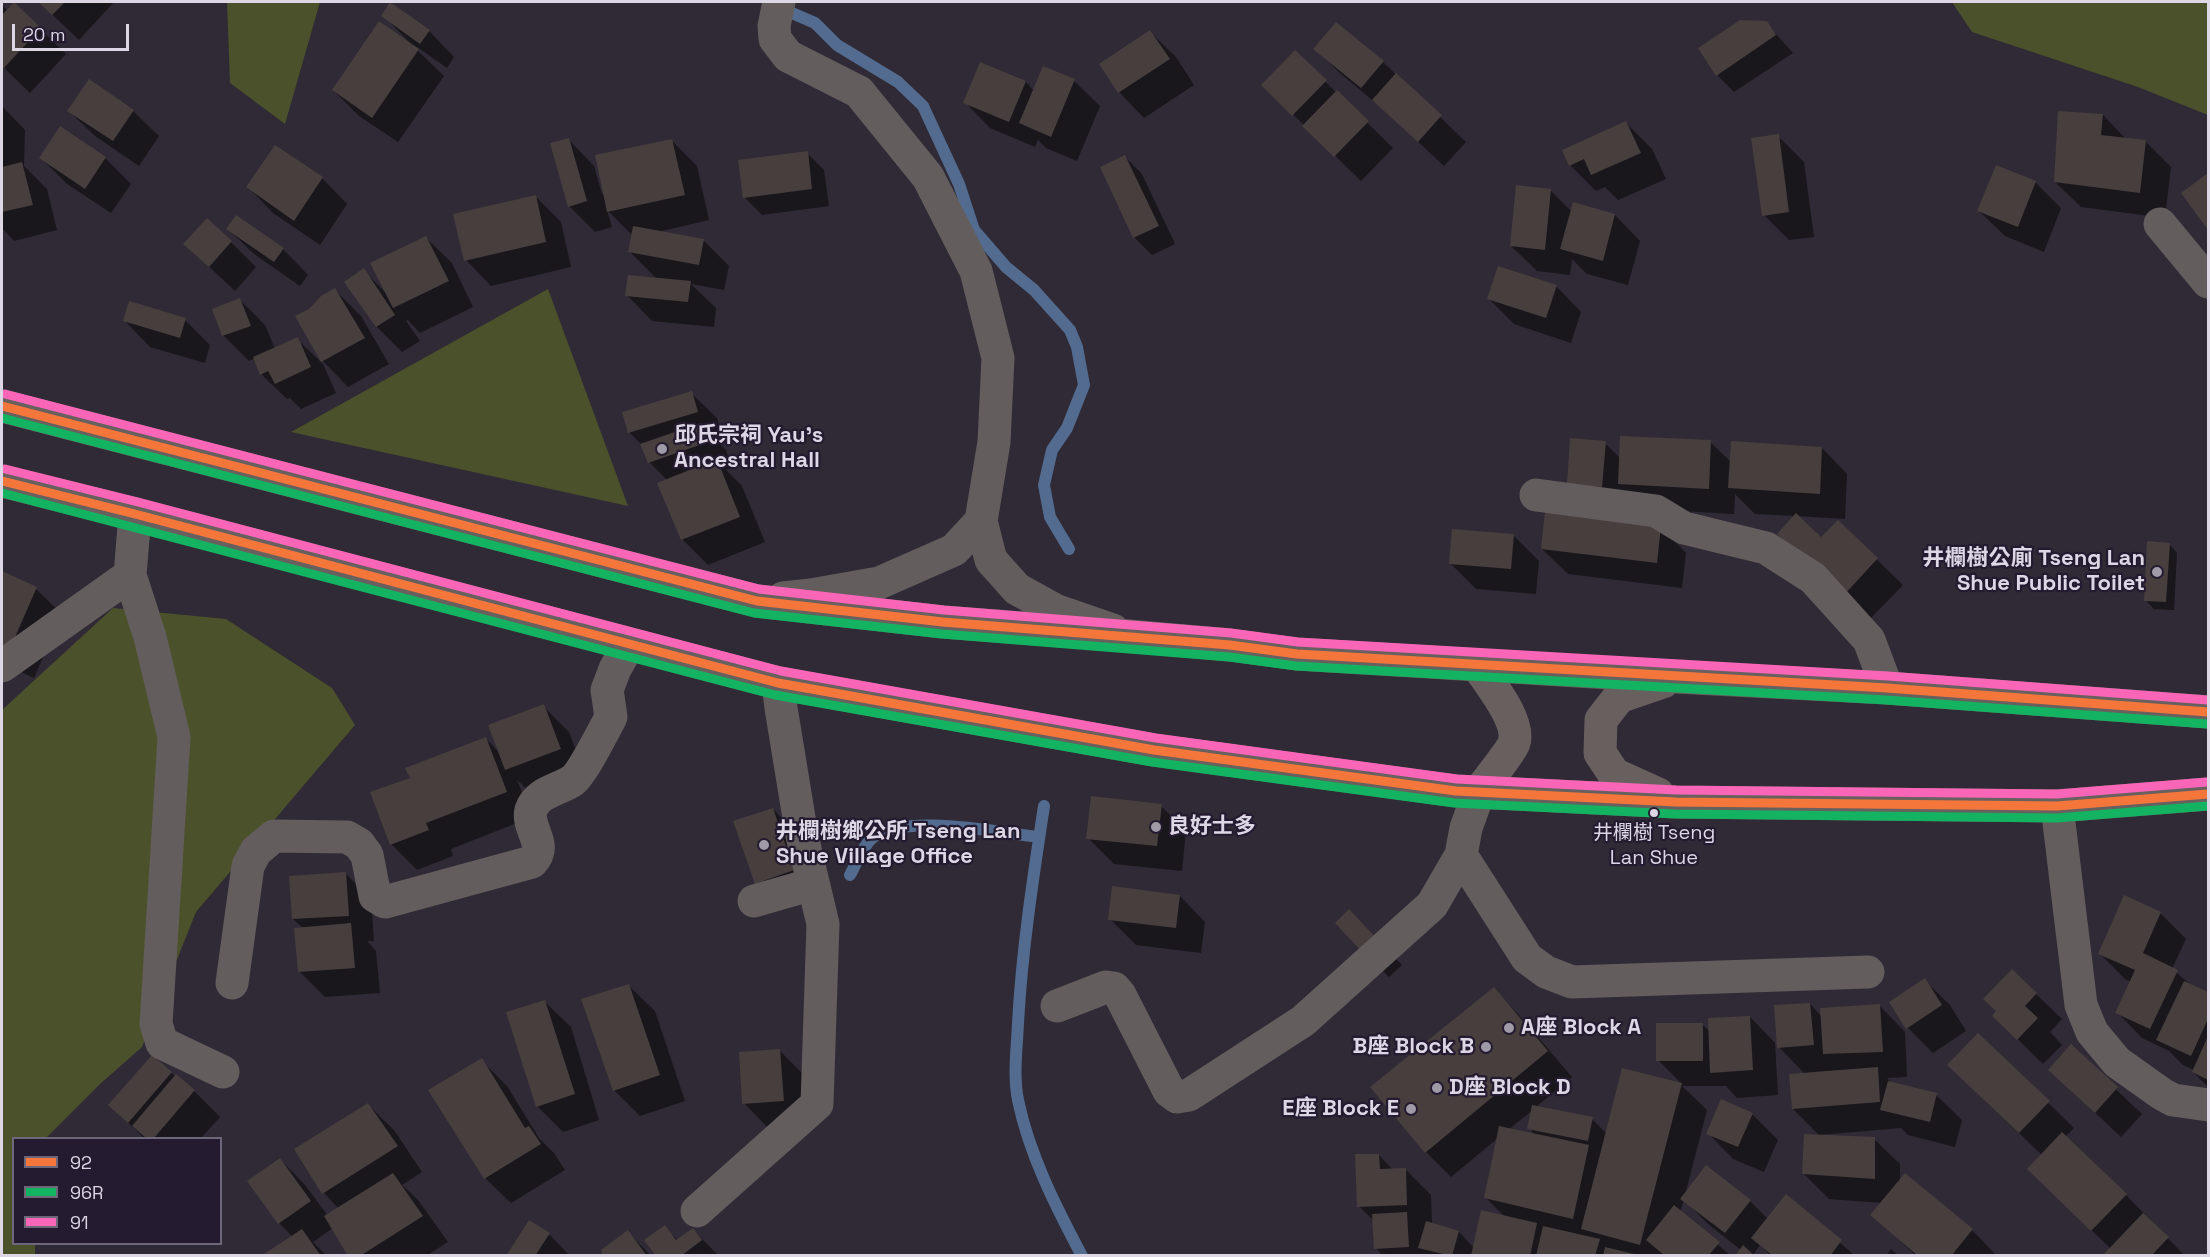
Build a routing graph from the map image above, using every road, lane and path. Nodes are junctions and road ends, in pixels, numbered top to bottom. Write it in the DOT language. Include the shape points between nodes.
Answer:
graph roads {
  1 [pos="777,14"];
  2 [pos="2160,224"];
  3 [pos="2208,282"];
  4 [pos="2,406"];
  5 [pos="2,482"];
  6 [pos="1536,495"];
  7 [pos="135,514"];
  8 [pos="981,521"];
  9 [pos="130,574"];
  10 [pos="757,600"];
  11 [pos="1129,636"];
  12 [pos="629,644"];
  13 [pos="1477,665"];
  14 [pos="2,666"];
  15 [pos="1676,677"];
  16 [pos="778,683"];
  17 [pos="1887,688"];
  18 [pos="2208,712"];
  19 [pos="1479,792"];
  20 [pos="2208,794"];
  21 [pos="1676,802"];
  22 [pos="2057,806"];
  23 [pos="1461,855"];
  24 [pos="813,884"];
  25 [pos="754,901"];
  26 [pos="1868,972"];
  27 [pos="232,983"];
  28 [pos="1057,1006"];
  29 [pos="223,1072"];
  30 [pos="2208,1106"];
  31 [pos="697,1211"];
  1 -- 8 [label="street" via="775,39 788,56 859,92 928,177 976,271 998,358 994,442"];
  2 -- 3 [label="street"];
  4 -- 10 [label="main road"];
  5 -- 7 [label="main road"];
  6 -- 17 [label="street" via="1656,511 1684,528 1766,548 1813,578 1869,640"];
  7 -- 9 [label="street"];
  7 -- 12 [label="main road"];
  8 -- 10 [label="street" via="954,550 879,583"];
  8 -- 11 [label="street" via="991,560 1017,589 1055,610"];
  9 -- 14 [label="street"];
  9 -- 29 [label="street" via="174,737 158,1035 162,1043"];
  10 -- 11 [label="main road" via="943,622"];
  11 -- 13 [label="main road" via="1297,654"];
  12 -- 16 [label="main road"];
  12 -- 27 [label="street" via="607,690 611,717 574,780 538,798 531,810 539,847 532,862 385,902 375,896 367,855 359,844 347,837 274,836 256,851 248,866"];
  13 -- 15 [label="main road"];
  13 -- 19 [label="main road" via="1514,727 1514,743"];
  15 -- 17 [label="main road"];
  15 -- 21 [label="main road" via="1619,697 1601,720 1600,753 1614,774"];
  16 -- 19 [label="main road" via="1154,750"];
  16 -- 24 [label="street"];
  17 -- 18 [label="main road"];
  19 -- 21 [label="main road"];
  19 -- 23 [label="street"];
  20 -- 22 [label="main road"];
  21 -- 22 [label="main road"];
  22 -- 30 [label="street" via="2081,1005 2091,1032 2117,1062 2162,1094 2182,1103"];
  23 -- 26 [label="street" via="1527,958 1546,972 1572,982"];
  23 -- 28 [label="street" via="1432,905 1303,1022 1189,1095 1177,1097 1169,1091 1114,988 1106,987"];
  24 -- 25 [label="street"];
  24 -- 31 [label="street" via="823,924 816,1104"];
}
